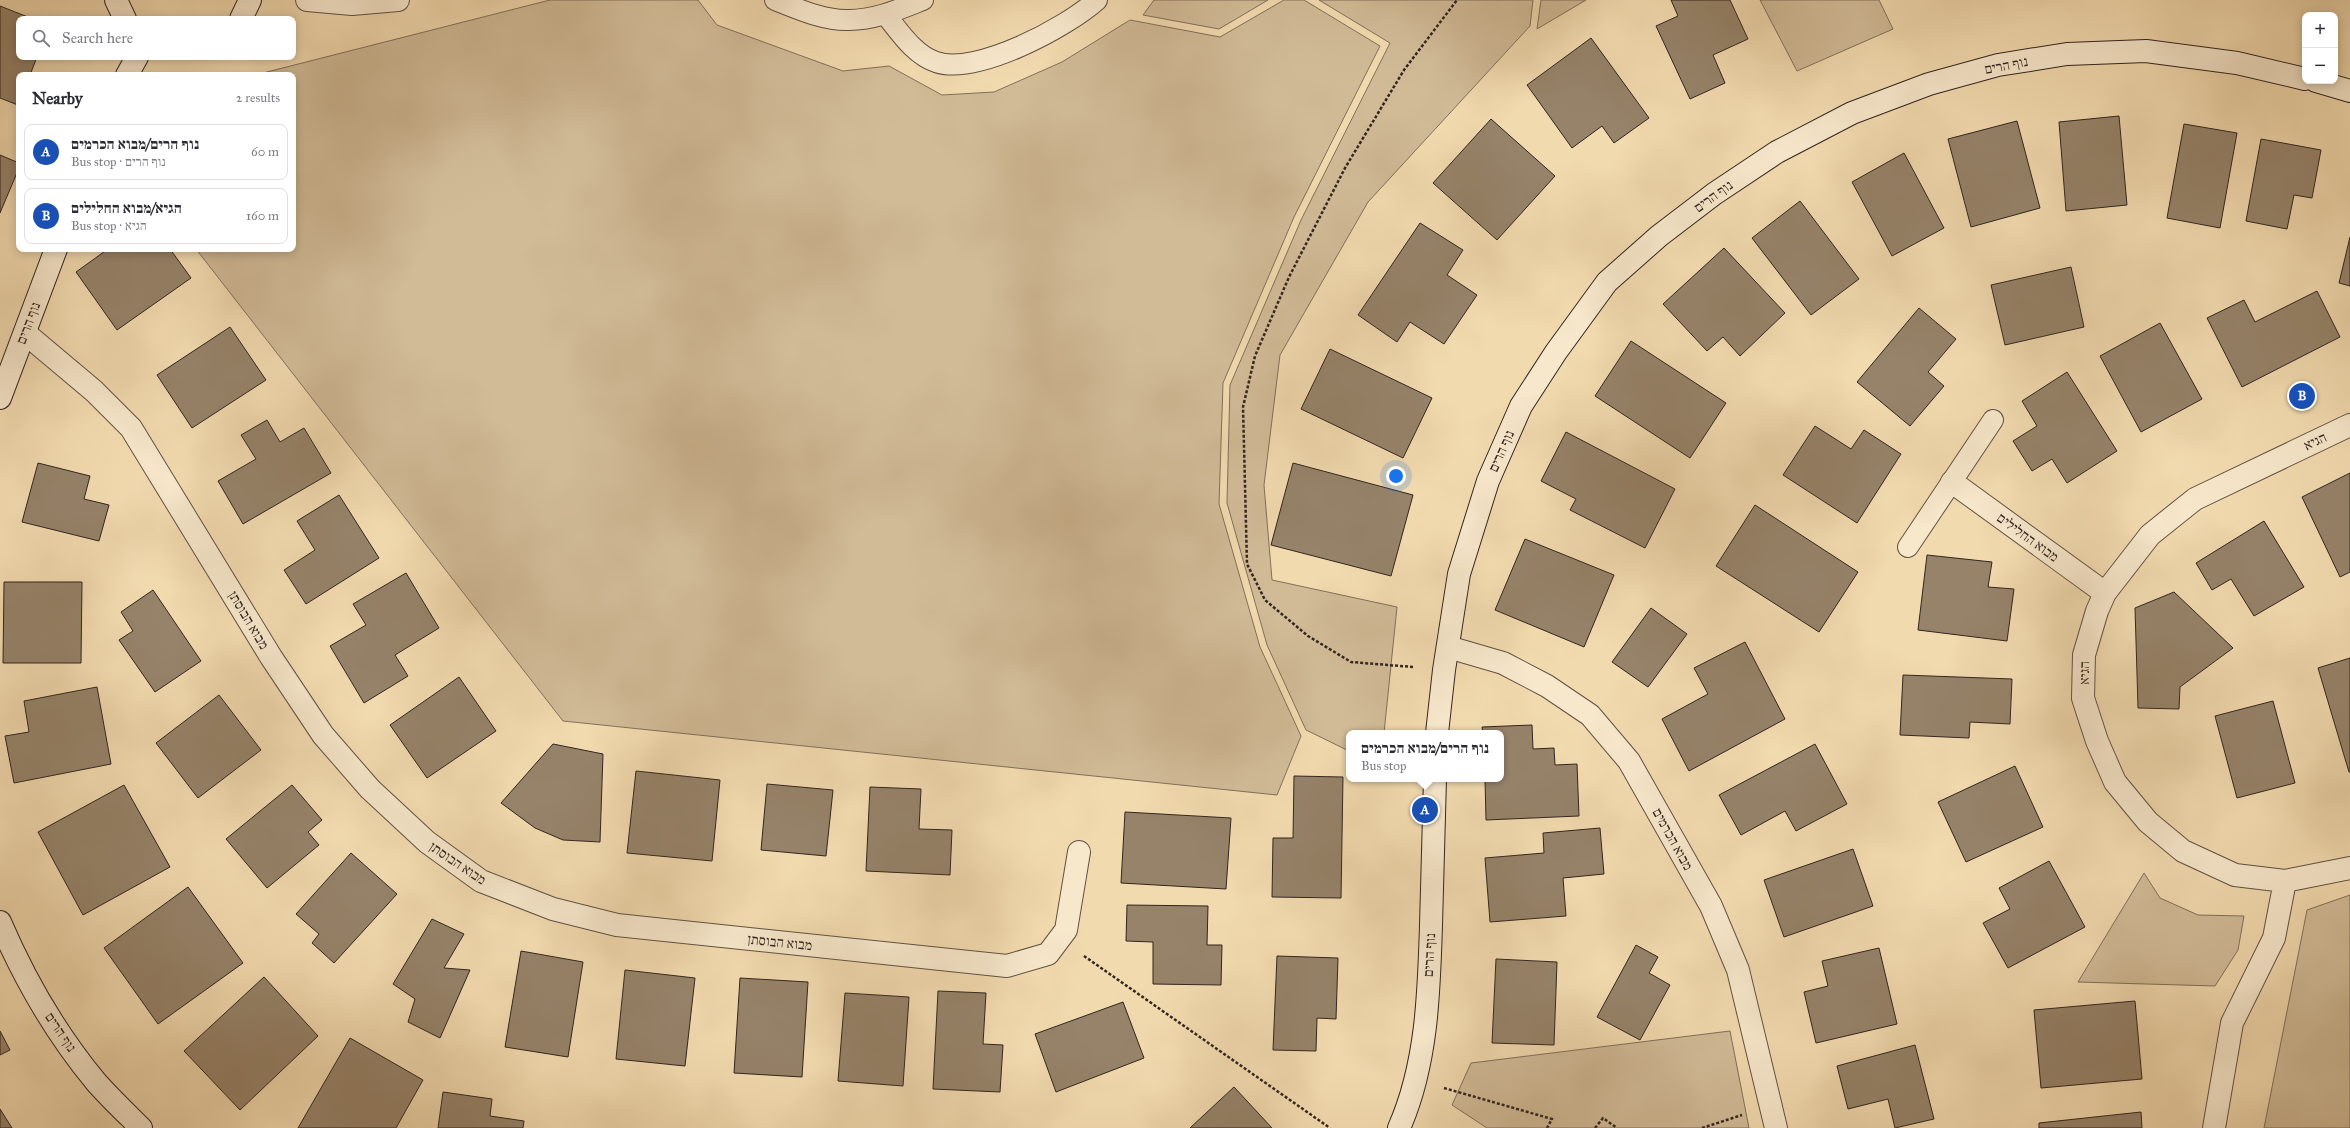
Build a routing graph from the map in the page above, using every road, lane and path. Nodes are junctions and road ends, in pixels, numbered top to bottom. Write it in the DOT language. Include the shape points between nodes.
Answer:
graph roads {
  1 [pos="116,0"];
  2 [pos="250,0"];
  3 [pos="307,0"];
  4 [pos="398,0"];
  5 [pos="776,0"];
  6 [pos="923,0"];
  7 [pos="1097,0"];
  8 [pos="1457,0"];
  9 [pos="885,14"];
  10 [pos="124,16"];
  11 [pos="242,16"];
  12 [pos="135,60"];
  13 [pos="129,72"];
  14 [pos="2302,77"];
  15 [pos="2326,84"];
  16 [pos="2350,91"];
  17 [pos="55,252"];
  18 [pos="25,333"];
  19 [pos="0,398"];
  20 [pos="1993,420"];
  21 [pos="2350,425"];
  22 [pos="1952,482"];
  23 [pos="1908,547"];
  24 [pos="2105,593"];
  25 [pos="1448,647"];
  26 [pos="1444,670"];
  27 [pos="1437,730"];
  28 [pos="1435,782"];
  29 [pos="1079,852"];
  30 [pos="2350,868"];
  31 [pos="2285,881"];
  32 [pos="0,922"];
  33 [pos="1059,939"];
  34 [pos="1415,1080"];
  35 [pos="1771,1105"];
  36 [pos="141,1128"];
  37 [pos="1330,1128"];
  38 [pos="1399,1128"];
  39 [pos="1547,1128"];
  40 [pos="1595,1128"];
  41 [pos="1617,1128"];
  42 [pos="1702,1128"];
  43 [pos="1776,1128"];
  44 [pos="2214,1128"];
  1 -- 10 [label="street"];
  2 -- 11 [label="street"];
  3 -- 4 [label="street" via="352,4"];
  5 -- 9 [label="lane" via="809,13 849,21"];
  6 -- 9 [label="lane"];
  7 -- 9 [label="lane" via="1041,36 994,58 956,65 936,62 920,53"];
  8 -- 26 [label="path" via="1404,70 1345,168 1289,277 1255,356 1242,407 1246,564 1265,600 1308,636 1351,662"];
  12 -- 13 [label="street"];
  14 -- 25 [label="street, נוף הרים" via="2237,63 2146,51 2067,54 1998,65 1929,84 1852,113 1777,152 1720,190 1659,236 1607,282 1556,352 1522,406 1488,481 1461,566"];
  15 -- 16 [label="street"];
  17 -- 18 [label="street, נוף הרים"];
  18 -- 19 [label="street, נוף הרים"];
  18 -- 33 [label="street, מבוא הבוסתן" via="94,391 131,428 271,657 323,735 370,789 427,842 481,881 553,909 617,925 1007,966 1048,954"];
  20 -- 22 [label="lane"];
  21 -- 24 [label="street, הגיא" via="2195,499 2150,535"];
  22 -- 23 [label="lane"];
  22 -- 24 [label="street, מבוא החלילים"];
  24 -- 31 [label="street, הגיא" via="2084,655 2084,698 2097,741 2115,782 2148,822 2182,851 2235,875"];
  25 -- 26 [label="street, נוף הרים"];
  25 -- 35 [label="street, מבוא הכרמים" via="1503,663 1547,686 1590,716 1629,761 1711,906 1738,970"];
  26 -- 27 [label="street, נוף הרים"];
  28 -- 34 [label="street, נוף הרים" via="1429,971 1422,1051"];
  29 -- 33 [label="street, מבוא הבוסתן" via="1066,930"];
  30 -- 31 [label="street, הגיא"];
  31 -- 44 [label="street" via="2274,938 2232,1023"];
  32 -- 36 [label="street, נוף הרים" via="13,953 53,1022 96,1082"];
  33 -- 37 [label="path"];
  34 -- 38 [label="street, נוף הרים" via="1408,1109"];
  34 -- 39 [label="path" via="1552,1119"];
  35 -- 42 [label="path"];
  35 -- 43 [label="street, מבוא הכרמים"];
  40 -- 41 [label="path" via="1603,1118"];
}
